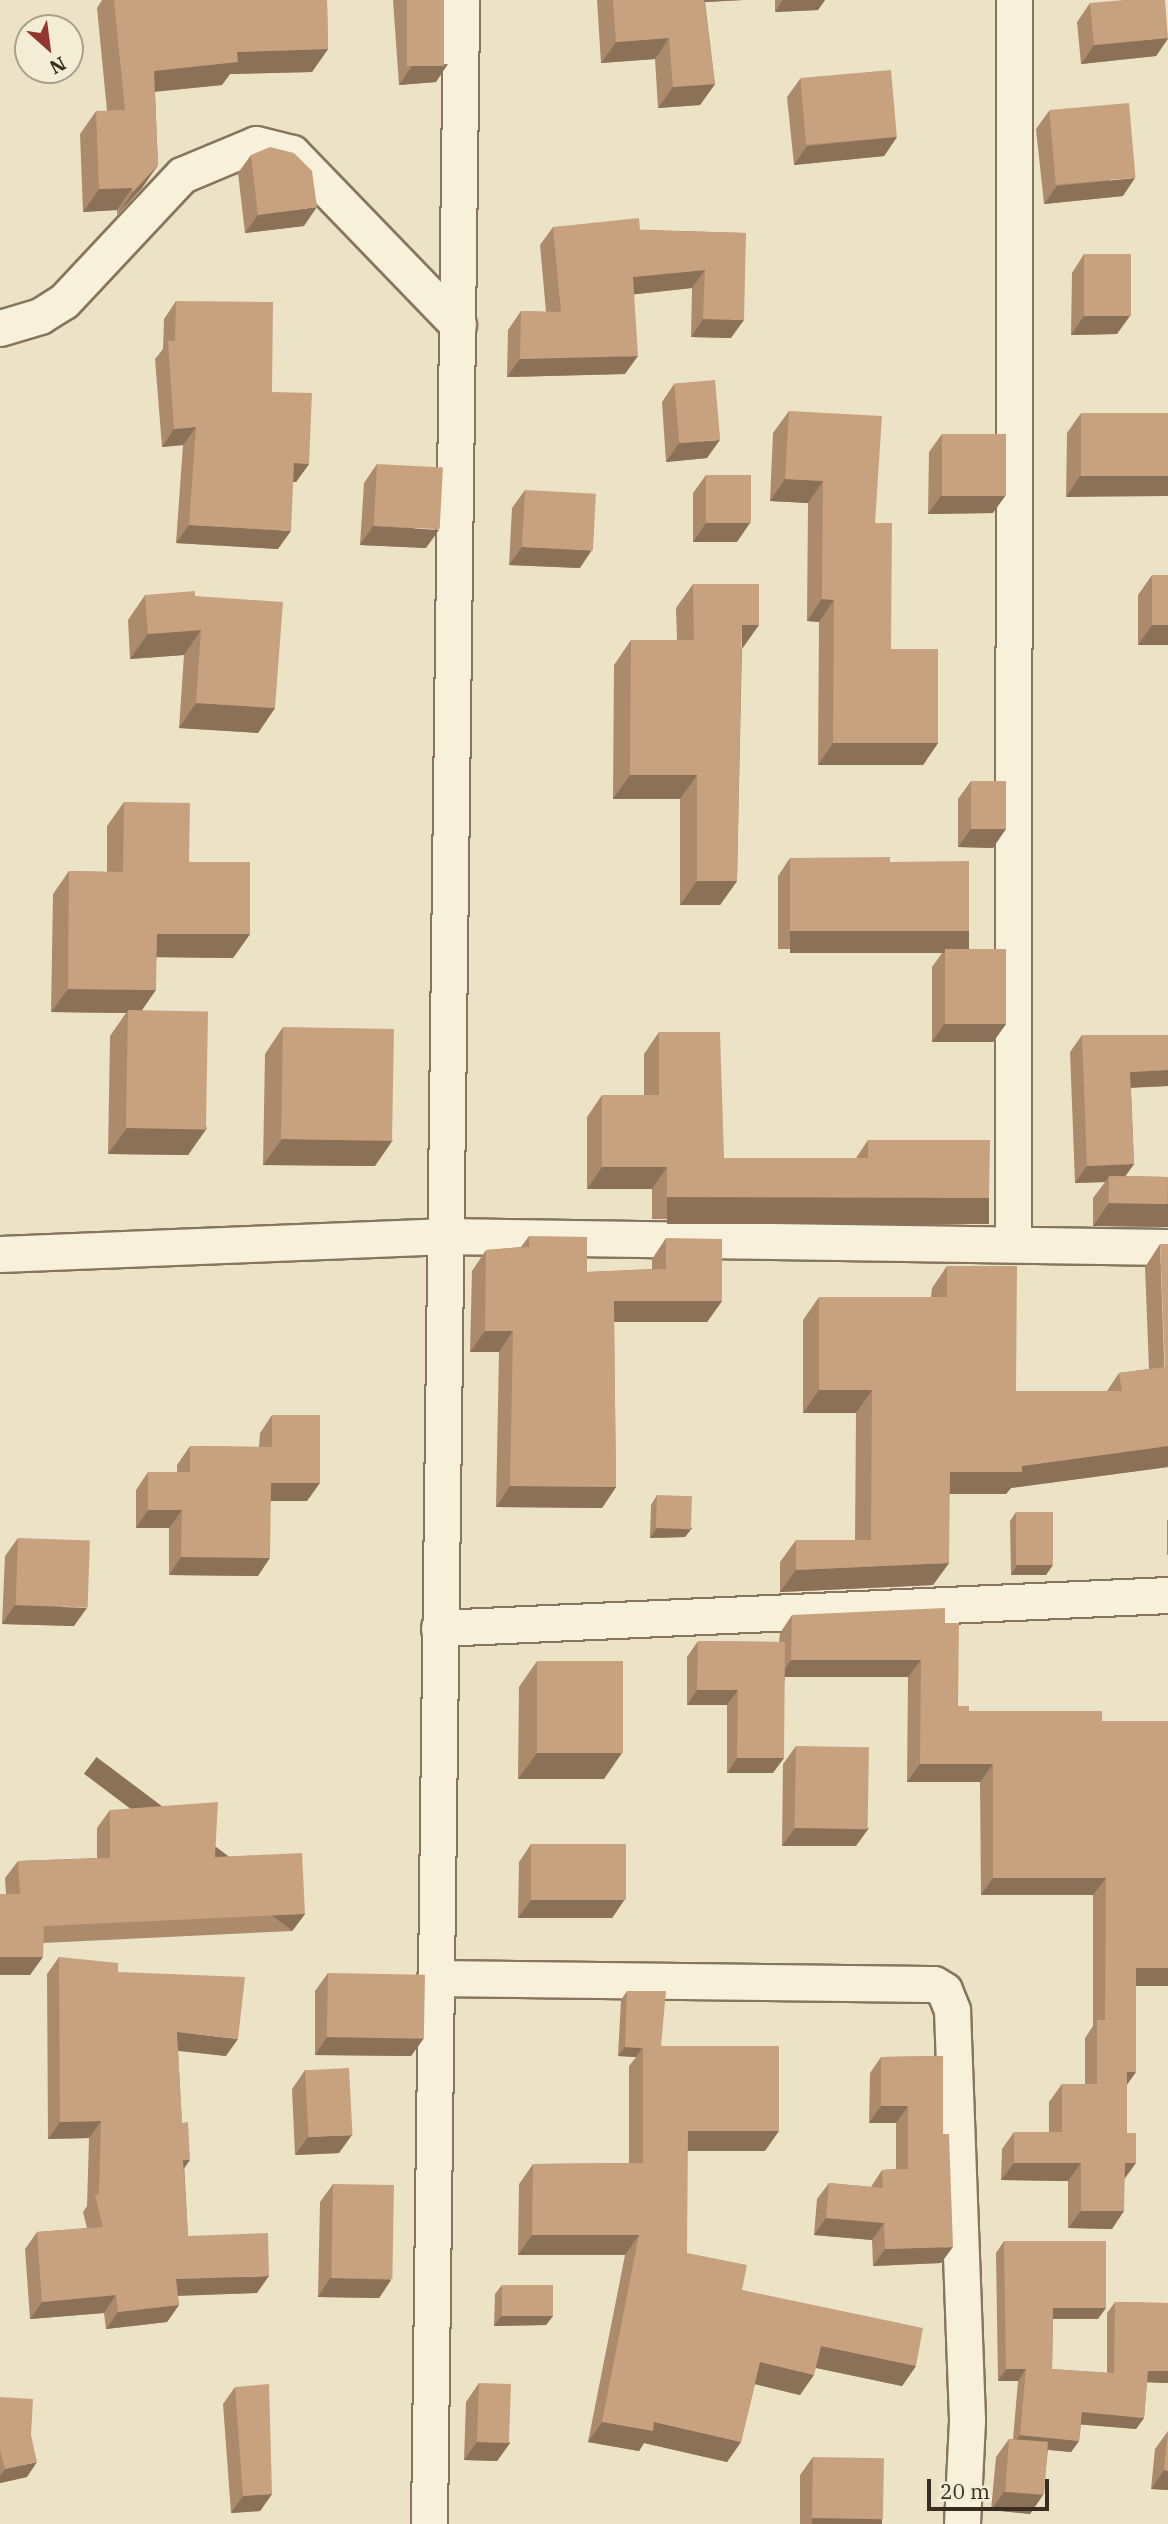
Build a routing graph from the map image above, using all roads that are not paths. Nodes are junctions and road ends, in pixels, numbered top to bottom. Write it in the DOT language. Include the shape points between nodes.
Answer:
graph roads {
  1 [pos="461,0"];
  2 [pos="1014,0"];
  3 [pos="458,325"];
  4 [pos="0,328"];
  5 [pos="442,1236"];
  6 [pos="1013,1244"];
  7 [pos="1168,1247"];
  8 [pos="0,1254"];
  9 [pos="1168,1595"];
  10 [pos="439,1628"];
  11 [pos="435,1978"];
  12 [pos="429,2524"];
  13 [pos="962,2524"];
  1 -- 3 [label="street"];
  2 -- 6 [label="street"];
  3 -- 4 [label="street" via="292,153 256,144 182,175 64,301 40,316"];
  3 -- 5 [label="street"];
  5 -- 6 [label="street"];
  5 -- 8 [label="street"];
  5 -- 10 [label="street"];
  6 -- 7 [label="street"];
  9 -- 10 [label="street"];
  10 -- 11 [label="street"];
  11 -- 12 [label="street"];
  11 -- 13 [label="street" via="933,1984 944,1990 952,2010 966,2393"];
}
